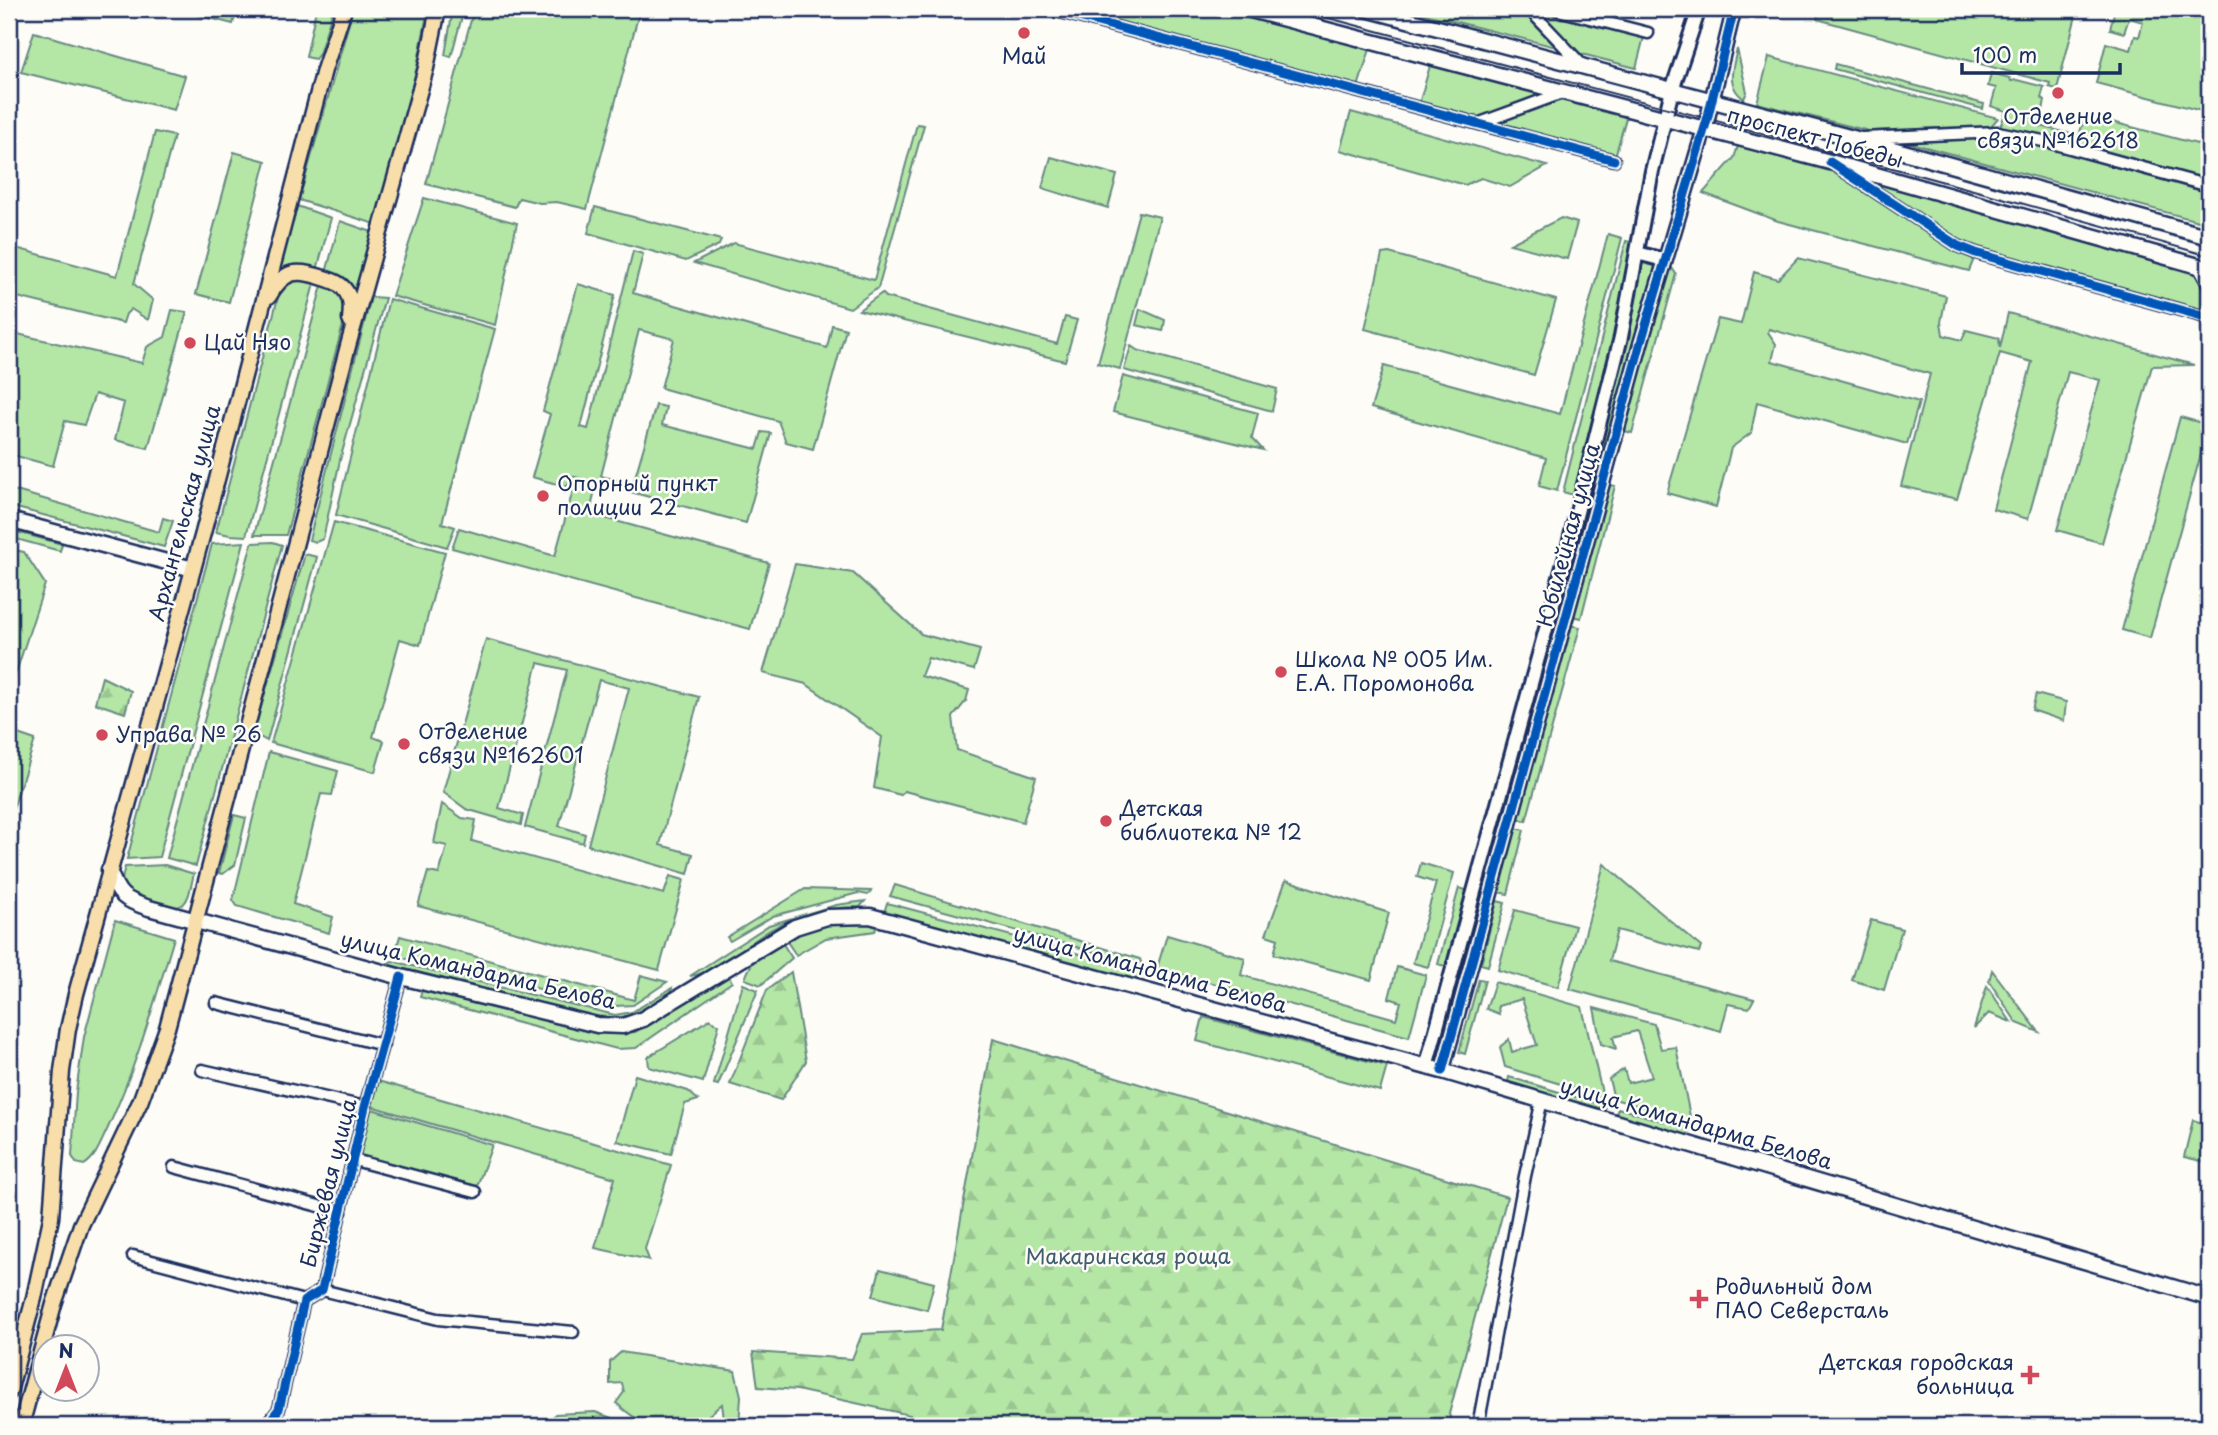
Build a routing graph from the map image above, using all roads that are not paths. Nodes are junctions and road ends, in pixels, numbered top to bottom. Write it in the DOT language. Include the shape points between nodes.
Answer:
graph roads {
  1 [pos="344,9"];
  2 [pos="438,9"];
  3 [pos="1049,9"];
  4 [pos="1247,9"];
  5 [pos="1366,9"];
  6 [pos="1529,9"];
  7 [pos="1554,9"];
  8 [pos="1699,9"];
  9 [pos="1734,9"];
  10 [pos="1071,12"];
  11 [pos="1648,33"];
  12 [pos="1583,66"];
  13 [pos="1672,90"];
  14 [pos="1562,93"];
  15 [pos="1712,101"];
  16 [pos="1664,120"];
  17 [pos="1480,123"];
  18 [pos="1704,131"];
  19 [pos="1853,138"];
  20 [pos="1614,160"];
  21 [pos="1830,162"];
  22 [pos="2209,186"];
  23 [pos="2209,237"];
  24 [pos="1637,253"];
  25 [pos="1664,260"];
  26 [pos="2203,267"];
  27 [pos="2209,286"];
  28 [pos="259,314"];
  29 [pos="2209,317"];
  30 [pos="348,346"];
  31 [pos="1587,474"];
  32 [pos="1602,478"];
  33 [pos="9,520"];
  34 [pos="193,569"];
  35 [pos="1493,817"];
  36 [pos="1510,822"];
  37 [pos="109,870"];
  38 [pos="196,922"];
  39 [pos="401,977"];
  40 [pos="216,1003"];
  41 [pos="383,1045"];
  42 [pos="1426,1067"];
  43 [pos="202,1070"];
  44 [pos="1442,1072"];
  45 [pos="1542,1100"];
  46 [pos="365,1107"];
  47 [pos="354,1160"];
  48 [pos="174,1167"];
  49 [pos="475,1192"];
  50 [pos="341,1212"];
  51 [pos="133,1256"];
  52 [pos="321,1290"];
  53 [pos="2209,1298"];
  54 [pos="304,1301"];
  55 [pos="573,1332"];
  56 [pos="9,1392"];
  57 [pos="21,1426"];
  58 [pos="266,1426"];
  59 [pos="1478,1426"];
  1 -- 28 [label="main road, Архангельская улица"];
  2 -- 30 [label="main road" via="426,68"];
  3 -- 10 [label="street"];
  4 -- 14 [label="main road, проспект Победы"];
  5 -- 12 [label="main road, проспект Победы"];
  6 -- 12 [label="street"];
  7 -- 11 [label="street"];
  8 -- 13 [label="street, Юбилейная улица"];
  9 -- 15 [label="street, Юбилейная улица"];
  10 -- 17 [label="street"];
  12 -- 13 [label="main road, проспект Победы"];
  13 -- 15 [label="main road, проспект Победы"];
  13 -- 16 [label="street, Юбилейная улица"];
  14 -- 16 [label="main road, проспект Победы"];
  14 -- 17 [label="street"];
  15 -- 18 [label="street, Юбилейная улица"];
  15 -- 19 [label="main road, проспект Победы"];
  16 -- 18 [label="main road, проспект Победы"];
  16 -- 24 [label="street, Юбилейная улица"];
  17 -- 20 [label="street"];
  18 -- 21 [label="main road, проспект Победы"];
  18 -- 25 [label="street, Юбилейная улица"];
  19 -- 22 [label="street" via="1998,132"];
  19 -- 23 [label="main road, проспект Победы"];
  21 -- 26 [label="main road, проспект Победы"];
  21 -- 29 [label="street" via="1967,250"];
  24 -- 25 [label="street"];
  24 -- 31 [label="street, Юбилейная улица"];
  25 -- 32 [label="street, Юбилейная улица"];
  26 -- 27 [label="street"];
  28 -- 30 [label="main road" via="285,276 307,272 335,281 352,305"];
  28 -- 34 [label="main road, Архангельская улица"];
  30 -- 38 [label="main road"];
  31 -- 32 [label="street"];
  31 -- 35 [label="street, Юбилейная улица"];
  32 -- 36 [label="street, Юбилейная улица"];
  33 -- 34 [label="main road"];
  34 -- 37 [label="main road, Архангельская улица"];
  35 -- 36 [label="street"];
  35 -- 42 [label="street, Юбилейная улица"];
  36 -- 44 [label="street, Юбилейная улица"];
  37 -- 38 [label="main road, улица Командарма Белова" via="121,895 130,902"];
  37 -- 56 [label="main road, Архангельская улица" via="68,1029 51,1218"];
  38 -- 39 [label="main road, улица Командарма Белова"];
  38 -- 57 [label="main road" via="155,1066 81,1224"];
  39 -- 41 [label="street, Биржевая улица"];
  39 -- 42 [label="main road, улица Командарма Белова" via="597,1025 623,1026 794,928 827,917 870,916"];
  40 -- 41 [label="street"];
  41 -- 46 [label="street, Биржевая улица"];
  42 -- 44 [label="main road, улица Командарма Белова"];
  43 -- 46 [label="street"];
  44 -- 45 [label="main road, улица Командарма Белова"];
  45 -- 53 [label="main road, улица Командарма Белова"];
  45 -- 59 [label="street"];
  46 -- 47 [label="street, Биржевая улица"];
  47 -- 49 [label="street"];
  47 -- 50 [label="street, Биржевая улица"];
  48 -- 50 [label="street"];
  50 -- 52 [label="street, Биржевая улица"];
  51 -- 54 [label="street"];
  52 -- 54 [label="street, Биржевая улица"];
  52 -- 55 [label="street" via="438,1319"];
  54 -- 58 [label="street" via="279,1409"];
}
